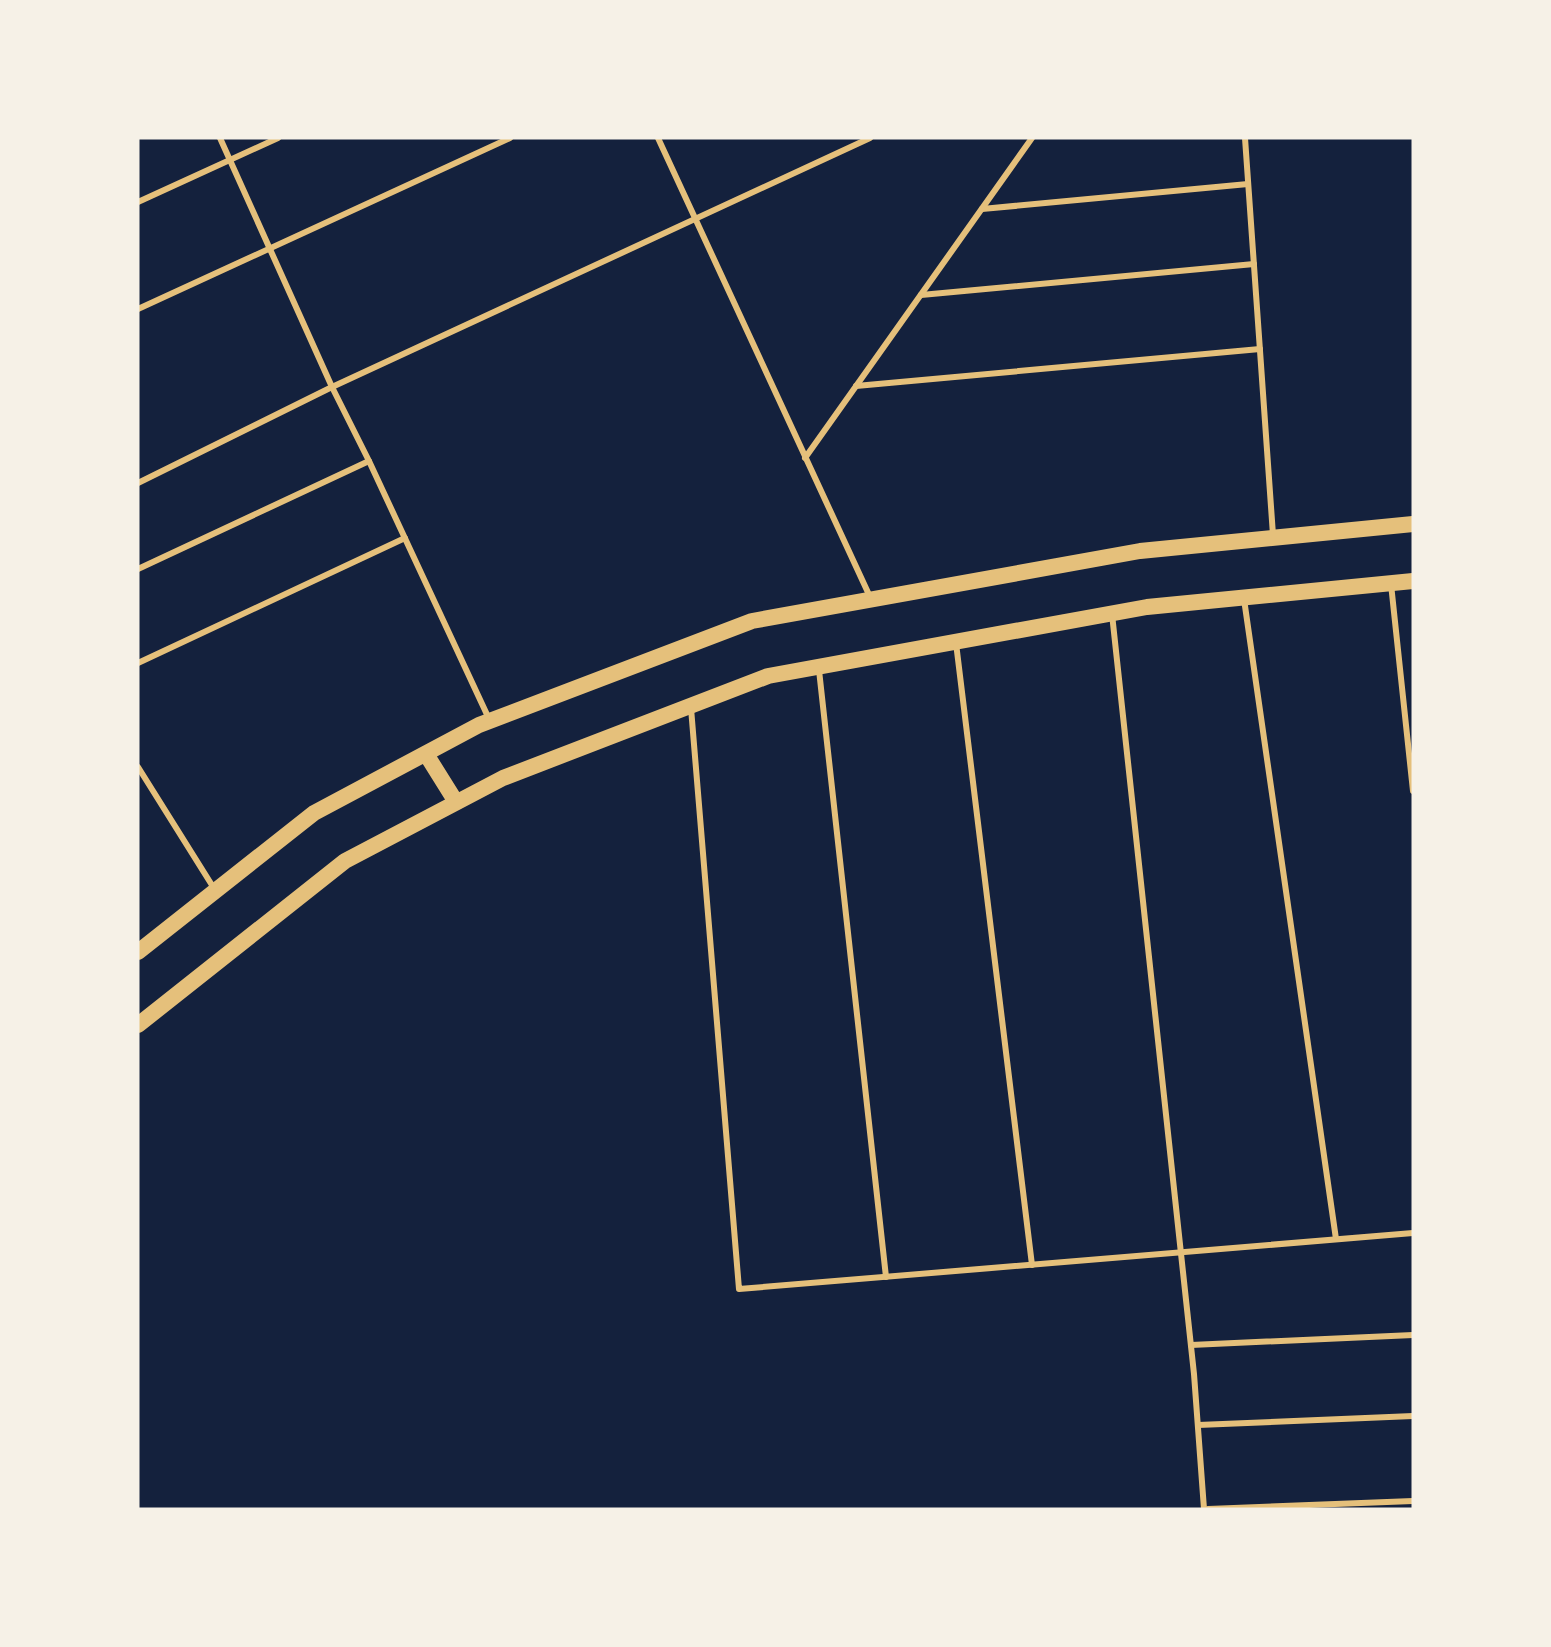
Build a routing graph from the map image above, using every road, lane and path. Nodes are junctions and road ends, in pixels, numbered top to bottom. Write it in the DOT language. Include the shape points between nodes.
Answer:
graph roads {
  1 [pos="220,138"];
  2 [pos="278,138"];
  3 [pos="510,138"];
  4 [pos="658,138"];
  5 [pos="870,138"];
  6 [pos="1032,138"];
  7 [pos="1245,138"];
  8 [pos="230,160"];
  9 [pos="1248,184"];
  10 [pos="138,202"];
  11 [pos="982,209"];
  12 [pos="696,219"];
  13 [pos="270,248"];
  14 [pos="1254,264"];
  15 [pos="921,295"];
  16 [pos="138,309"];
  17 [pos="1260,349"];
  18 [pos="856,386"];
  19 [pos="332,387"];
  20 [pos="805,458"];
  21 [pos="369,461"];
  22 [pos="138,483"];
  23 [pos="1413,524"];
  24 [pos="1273,537"];
  25 [pos="405,538"];
  26 [pos="138,569"];
  27 [pos="1413,581"];
  28 [pos="1391,584"];
  29 [pos="1244,598"];
  30 [pos="872,599"];
  31 [pos="1112,614"];
  32 [pos="956,642"];
  33 [pos="138,663"];
  34 [pos="818,667"];
  35 [pos="691,707"];
  36 [pos="490,721"];
  37 [pos="426,754"];
  38 [pos="138,767"];
  39 [pos="1413,791"];
  40 [pos="456,802"];
  41 [pos="216,890"];
  42 [pos="138,952"];
  43 [pos="138,1025"];
  44 [pos="1413,1233"];
  45 [pos="1336,1239"];
  46 [pos="1181,1252"];
  47 [pos="1032,1265"];
  48 [pos="886,1277"];
  49 [pos="1413,1335"];
  50 [pos="1191,1345"];
  51 [pos="1413,1416"];
  52 [pos="1198,1425"];
  53 [pos="1413,1500"];
  54 [pos="1204,1509"];
  55 [pos="1208,1509"];
  1 -- 8 [label="street"];
  2 -- 8 [label="street"];
  3 -- 13 [label="street"];
  4 -- 12 [label="street"];
  5 -- 12 [label="street"];
  6 -- 11 [label="street"];
  7 -- 9 [label="street"];
  8 -- 10 [label="street"];
  8 -- 13 [label="street"];
  9 -- 11 [label="street"];
  9 -- 14 [label="street"];
  11 -- 15 [label="street"];
  12 -- 19 [label="street"];
  12 -- 20 [label="street"];
  13 -- 16 [label="street"];
  13 -- 19 [label="street"];
  14 -- 15 [label="street"];
  14 -- 17 [label="street"];
  15 -- 18 [label="street"];
  17 -- 18 [label="street"];
  17 -- 24 [label="street"];
  18 -- 20 [label="street"];
  19 -- 21 [label="street"];
  19 -- 22 [label="street"];
  20 -- 30 [label="street"];
  21 -- 25 [label="street"];
  21 -- 26 [label="street"];
  23 -- 24 [label="highway"];
  24 -- 30 [label="highway" via="1140,550"];
  25 -- 33 [label="street"];
  25 -- 36 [label="street"];
  27 -- 28 [label="highway"];
  28 -- 29 [label="highway"];
  28 -- 39 [label="street"];
  29 -- 31 [label="highway"];
  29 -- 45 [label="street"];
  30 -- 36 [label="highway" via="752,621"];
  31 -- 32 [label="highway"];
  31 -- 46 [label="street"];
  32 -- 34 [label="highway"];
  32 -- 47 [label="street"];
  34 -- 35 [label="highway" via="768,676"];
  34 -- 48 [label="street"];
  35 -- 40 [label="highway" via="503,778"];
  35 -- 48 [label="street" via="739,1289"];
  36 -- 37 [label="highway"];
  37 -- 40 [label="highway"];
  37 -- 41 [label="highway" via="314,813"];
  38 -- 41 [label="street"];
  40 -- 43 [label="highway" via="345,861"];
  41 -- 42 [label="highway"];
  44 -- 45 [label="street"];
  45 -- 46 [label="street"];
  46 -- 47 [label="street"];
  46 -- 50 [label="street"];
  47 -- 48 [label="street"];
  49 -- 50 [label="street"];
  50 -- 52 [label="street"];
  51 -- 52 [label="street"];
  52 -- 54 [label="street"];
  53 -- 55 [label="street"];
}
